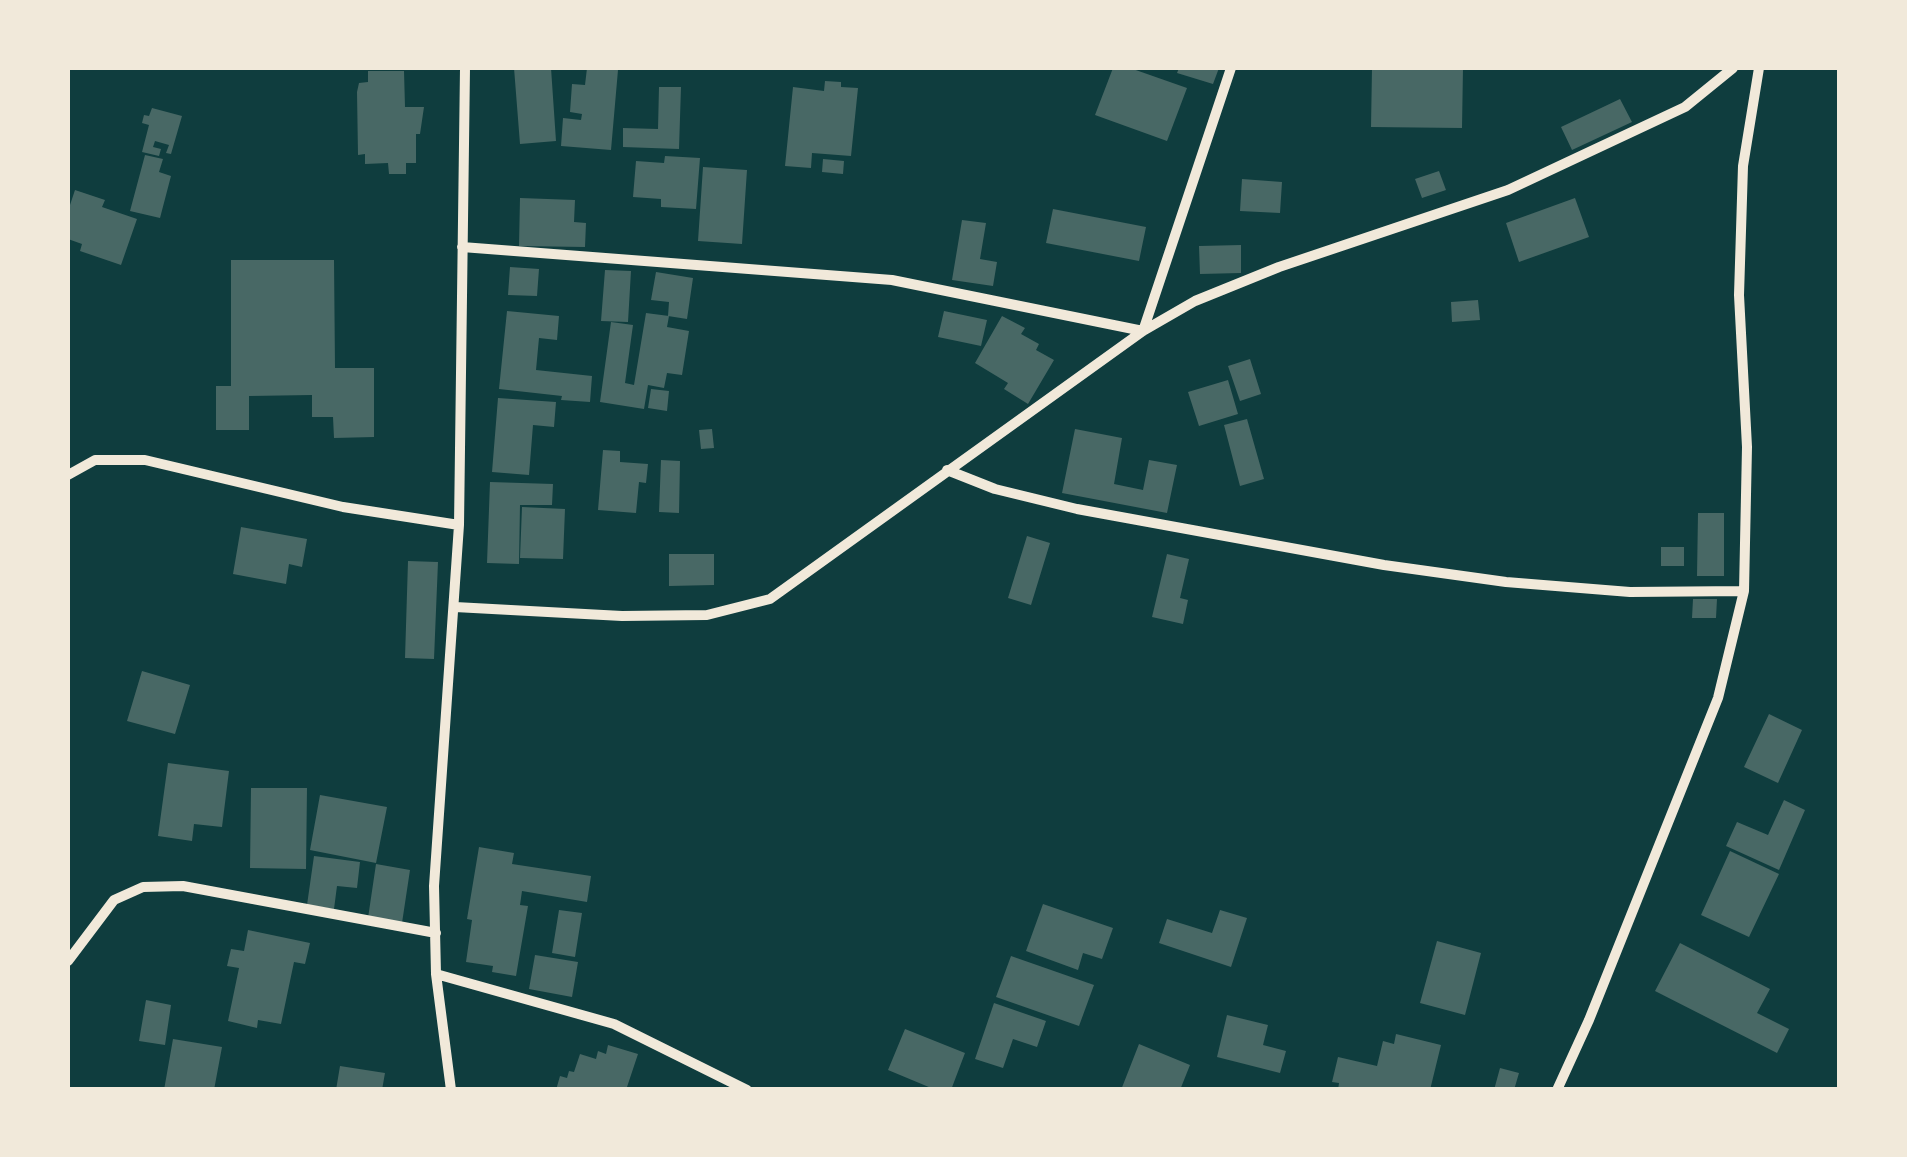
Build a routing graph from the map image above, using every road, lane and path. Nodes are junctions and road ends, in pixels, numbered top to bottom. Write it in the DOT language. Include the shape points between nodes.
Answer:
graph roads {
  1 [pos="466,68"];
  2 [pos="1231,68"];
  3 [pos="1733,68"];
  4 [pos="1758,68"];
  5 [pos="462,247"];
  6 [pos="1143,330"];
  7 [pos="947,470"];
  8 [pos="68,475"];
  9 [pos="459,525"];
  10 [pos="1744,591"];
  11 [pos="455,607"];
  12 [pos="436,933"];
  13 [pos="68,961"];
  14 [pos="436,974"];
  15 [pos="451,1090"];
  16 [pos="748,1090"];
  17 [pos="1557,1090"];
  1 -- 5 [label="street"];
  2 -- 6 [label="street"];
  3 -- 6 [label="street" via="1684,107 1508,190 1279,267"];
  4 -- 10 [label="street" via="1743,166 1739,295 1747,447"];
  5 -- 6 [label="street" via="892,280"];
  5 -- 9 [label="street"];
  6 -- 7 [label="street"];
  7 -- 10 [label="street" via="1064,506 1384,565 1630,592"];
  7 -- 11 [label="street" via="770,599 707,615"];
  8 -- 9 [label="street" via="95,460 145,460 344,507"];
  9 -- 11 [label="street"];
  10 -- 17 [label="street" via="1718,698"];
  11 -- 12 [label="street"];
  12 -- 13 [label="street" via="183,886 143,888 114,900"];
  12 -- 14 [label="street"];
  14 -- 15 [label="street"];
  14 -- 16 [label="street" via="614,1024"];
}
